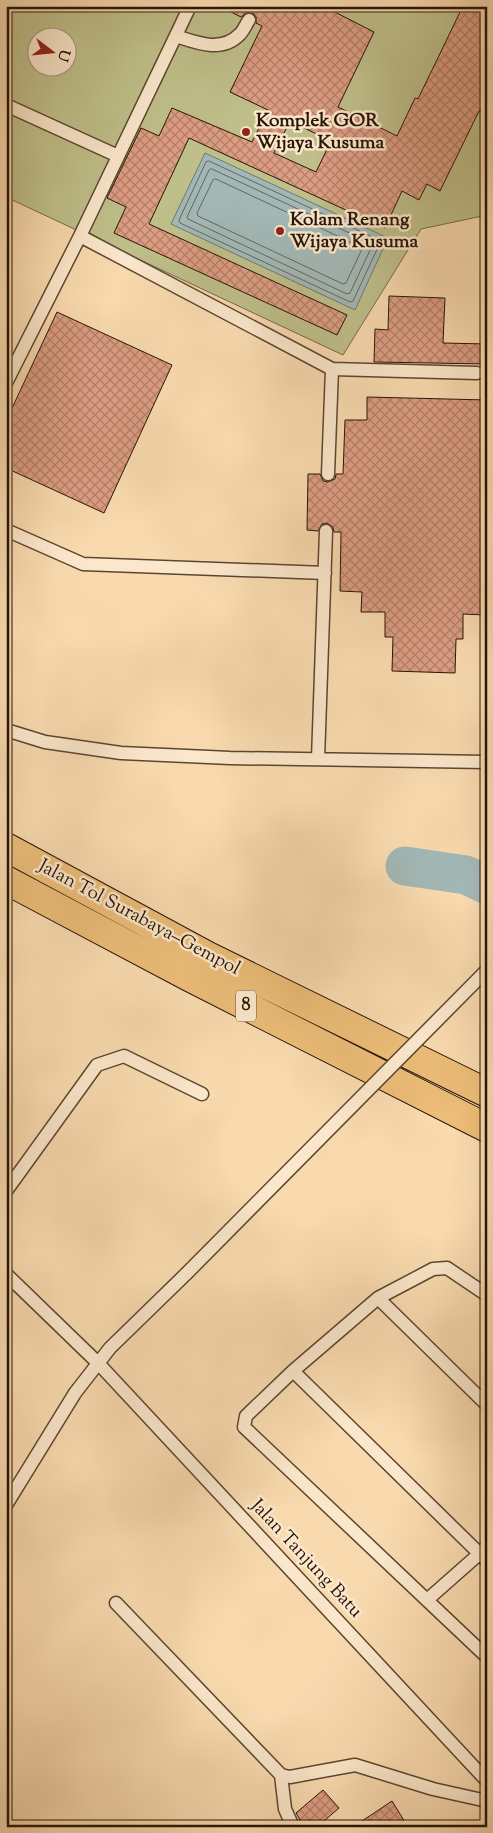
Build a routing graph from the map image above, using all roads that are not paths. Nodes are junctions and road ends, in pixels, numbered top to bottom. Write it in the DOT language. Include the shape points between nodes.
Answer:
graph roads {
  1 [pos="190,6"];
  2 [pos="249,20"];
  3 [pos="176,36"];
  4 [pos="6,104"];
  5 [pos="118,156"];
  6 [pos="80,236"];
  7 [pos="332,369"];
  8 [pos="477,373"];
  9 [pos="6,383"];
  10 [pos="328,474"];
  11 [pos="6,530"];
  12 [pos="326,531"];
  13 [pos="324,573"];
  14 [pos="6,730"];
  15 [pos="318,760"];
  16 [pos="487,762"];
  17 [pos="6,848"];
  18 [pos="6,880"];
  19 [pos="487,970"];
  20 [pos="487,1093"];
  21 [pos="202,1094"];
  22 [pos="487,1128"];
  23 [pos="6,1191"];
  24 [pos="7,1275"];
  25 [pos="487,1295"];
  26 [pos="378,1298"];
  27 [pos="98,1363"];
  28 [pos="294,1371"];
  29 [pos="487,1405"];
  30 [pos="6,1505"];
  31 [pos="484,1554"];
  32 [pos="427,1600"];
  33 [pos="116,1603"];
  34 [pos="487,1657"];
  35 [pos="281,1775"];
  36 [pos="487,1781"];
  37 [pos="487,1801"];
  38 [pos="293,1827"];
  1 -- 3 [label="lane"];
  2 -- 3 [label="lane" via="240,34 227,43 205,46"];
  3 -- 5 [label="lane"];
  4 -- 5 [label="lane"];
  5 -- 6 [label="lane"];
  6 -- 7 [label="lane"];
  6 -- 9 [label="lane"];
  7 -- 8 [label="lane"];
  7 -- 10 [label="lane"];
  11 -- 13 [label="lane" via="83,564"];
  12 -- 13 [label="lane"];
  13 -- 15 [label="lane"];
  14 -- 15 [label="lane" via="45,742 121,753"];
  15 -- 16 [label="lane"];
  17 -- 20 [label="highway, Jalan Tol Surabaya–Gempol / 8" via="208,956"];
  18 -- 22 [label="highway, Jalan Tol Surabaya–Gempol / 8" via="189,978"];
  19 -- 27 [label="lane, bridge"];
  21 -- 23 [label="lane" via="124,1056 97,1065"];
  24 -- 27 [label="lane, Jalan Tanjung Batu"];
  25 -- 26 [label="lane" via="447,1268 434,1269"];
  26 -- 28 [label="lane"];
  26 -- 29 [label="lane"];
  27 -- 30 [label="lane" via="75,1392"];
  27 -- 36 [label="lane, Jalan Tanjung Batu"];
  28 -- 31 [label="lane"];
  28 -- 32 [label="lane" via="246,1416 244,1428"];
  31 -- 32 [label="lane"];
  32 -- 34 [label="lane"];
  33 -- 35 [label="lane"];
  35 -- 37 [label="lane" via="290,1777 355,1765 433,1789"];
  35 -- 38 [label="lane" via="284,1809"];
}
